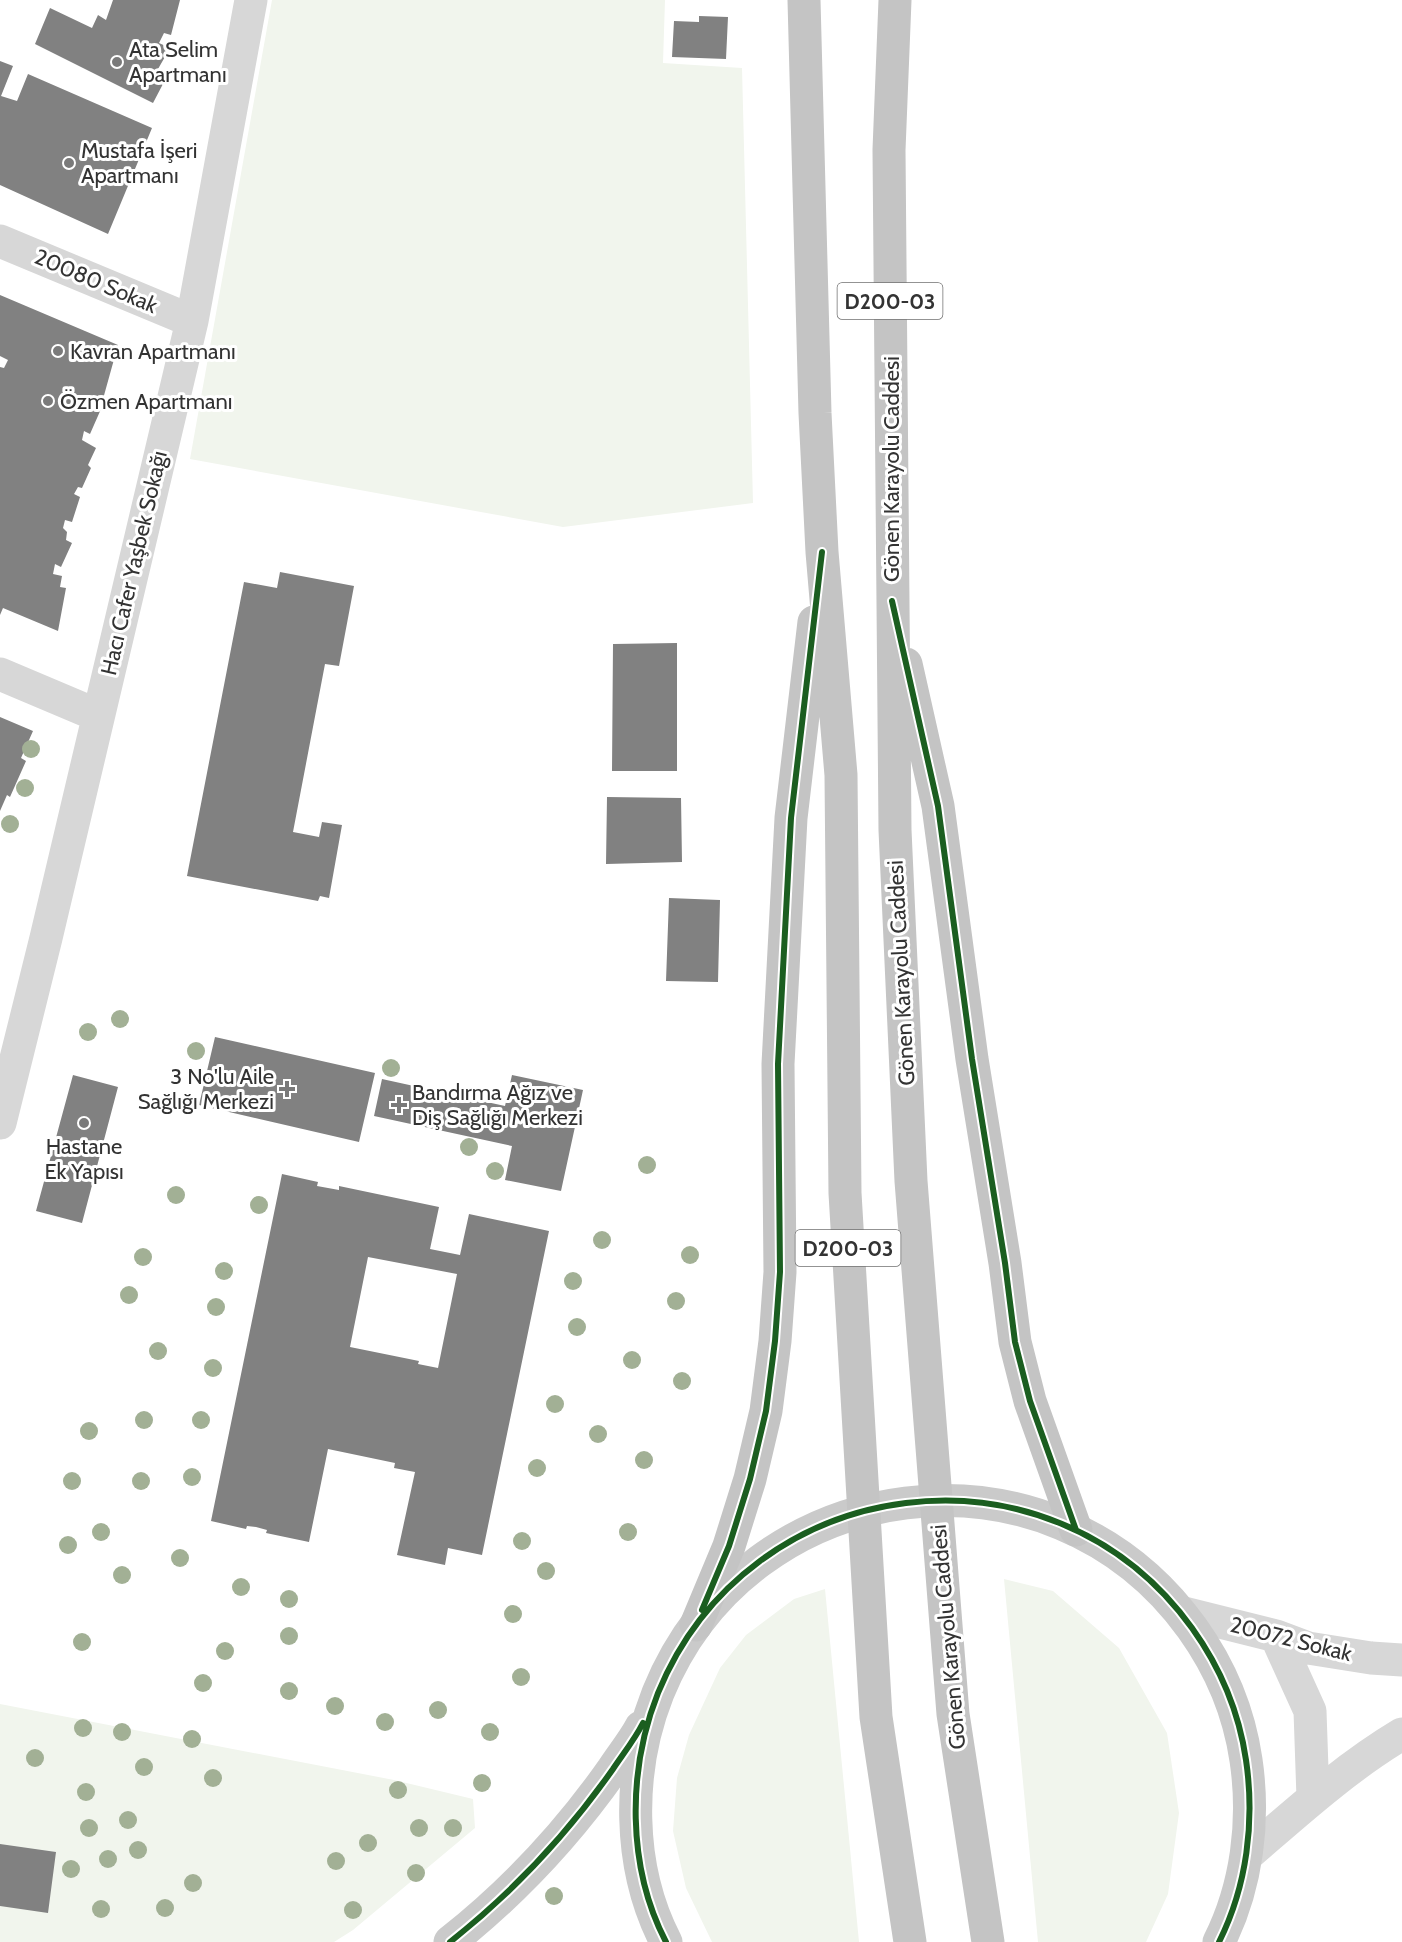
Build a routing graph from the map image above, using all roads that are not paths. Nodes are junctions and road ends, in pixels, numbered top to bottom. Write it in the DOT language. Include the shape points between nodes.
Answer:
graph roads {
  1 [pos="251,0"];
  2 [pos="804,0"];
  3 [pos="895,0"];
  4 [pos="0,241"];
  5 [pos="192,321"];
  6 [pos="822,552"];
  7 [pos="892,601"];
  8 [pos="0,674"];
  9 [pos="97,715"];
  10 [pos="7,1065"];
  11 [pos="0,1123"];
  12 [pos="1066,1526"];
  13 [pos="1180,1612"];
  14 [pos="696,1624"];
  15 [pos="1276,1636"];
  16 [pos="1402,1660"];
  17 [pos="667,1672"];
  18 [pos="1402,1734"];
  19 [pos="1313,1798"];
  20 [pos="1247,1855"];
  21 [pos="450,1942"];
  22 [pos="666,1942"];
  23 [pos="910,1942"];
  24 [pos="988,1942"];
  25 [pos="1219,1942"];
  1 -- 5 [label="street, Hacı Cafer Yaşbek Sokağı"];
  2 -- 6 [label="highway, D200-03"];
  3 -- 7 [label="highway, Gönen Karayolu Caddesi / D200-03" via="889,150"];
  4 -- 5 [label="street, 20080 Sokak"];
  5 -- 9 [label="street, Hacı Cafer Yaşbek Sokağı"];
  6 -- 14 [label="highway" via="791,818 778,1064 780,1272 775,1341 766,1411 750,1479 729,1546"];
  6 -- 23 [label="highway, D200-03" via="841,775 844,1192 876,1717"];
  7 -- 12 [label="highway" via="939,807 1015,1342"];
  7 -- 24 [label="highway, Gönen Karayolu Caddesi / D200-03" via="895,830 911,1181 953,1714"];
  8 -- 9 [label="street"];
  9 -- 10 [label="street, Hacı Cafer Yaşbek Sokağı" via="46,938"];
  10 -- 11 [label="street, Hacı Cafer Yaşbek Sokağı"];
  12 -- 13 [label="main road" via="1133,1566"];
  12 -- 14 [label="main road" via="989,1503 943,1500 887,1505 854,1513 791,1540 763,1559 738,1578"];
  13 -- 15 [label="street, 20072 Sokak"];
  13 -- 20 [label="main road" via="1220,1675 1244,1744 1250,1818"];
  14 -- 17 [label="main road"];
  15 -- 16 [label="street, 20072 Sokak" via="1308,1648"];
  15 -- 19 [label="street" via="1310,1711"];
  17 -- 21 [label="main road" via="639,1731 588,1802 514,1885"];
  17 -- 22 [label="main road" via="642,1744 636,1782 639,1859 647,1896"];
  18 -- 19 [label="street"];
  19 -- 20 [label="street"];
  20 -- 25 [label="main road" via="1239,1892"];
}
